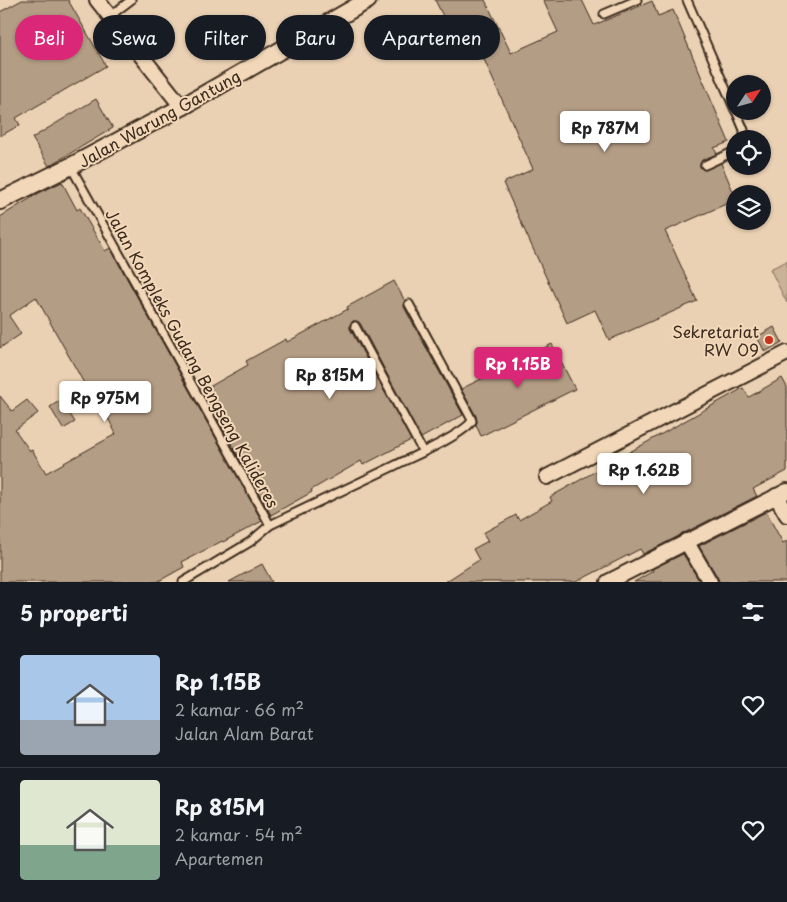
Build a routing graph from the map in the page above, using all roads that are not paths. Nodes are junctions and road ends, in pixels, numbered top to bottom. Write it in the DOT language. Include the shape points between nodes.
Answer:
graph roads {
  1 [pos="97,0"];
  2 [pos="131,0"];
  3 [pos="368,0"];
  4 [pos="637,0"];
  5 [pos="687,0"];
  6 [pos="604,14"];
  7 [pos="109,15"];
  8 [pos="111,15"];
  9 [pos="145,60"];
  10 [pos="726,90"];
  11 [pos="182,107"];
  12 [pos="726,155"];
  13 [pos="705,165"];
  14 [pos="71,166"];
  15 [pos="0,201"];
  16 [pos="409,304"];
  17 [pos="355,326"];
  18 [pos="787,353"];
  19 [pos="423,452"];
  20 [pos="547,477"];
  21 [pos="782,494"];
  22 [pos="787,515"];
  23 [pos="270,525"];
  24 [pos="686,542"];
  25 [pos="182,582"];
  26 [pos="608,582"];
  27 [pos="710,582"];
  1 -- 7 [label="street"];
  2 -- 8 [label="lane"];
  3 -- 11 [label="street, Jalan Warung Gantung"];
  4 -- 6 [label="lane"];
  5 -- 10 [label="lane"];
  9 -- 11 [label="street"];
  11 -- 14 [label="street, Jalan Warung Gantung"];
  12 -- 13 [label="lane"];
  14 -- 15 [label="street, Jalan Warung Gantung"];
  14 -- 23 [label="lane, Jalan Kompleks Gudang Bengseng Kalideres"];
  16 -- 19 [label="lane" via="472,421 462,431"];
  17 -- 19 [label="lane"];
  18 -- 20 [label="street"];
  19 -- 23 [label="lane"];
  21 -- 22 [label="street"];
  21 -- 24 [label="street"];
  23 -- 25 [label="lane, Jalan Kompleks Gudang Bengseng Kalideres" via="250,542"];
  24 -- 26 [label="street"];
  24 -- 27 [label="street"];
}
